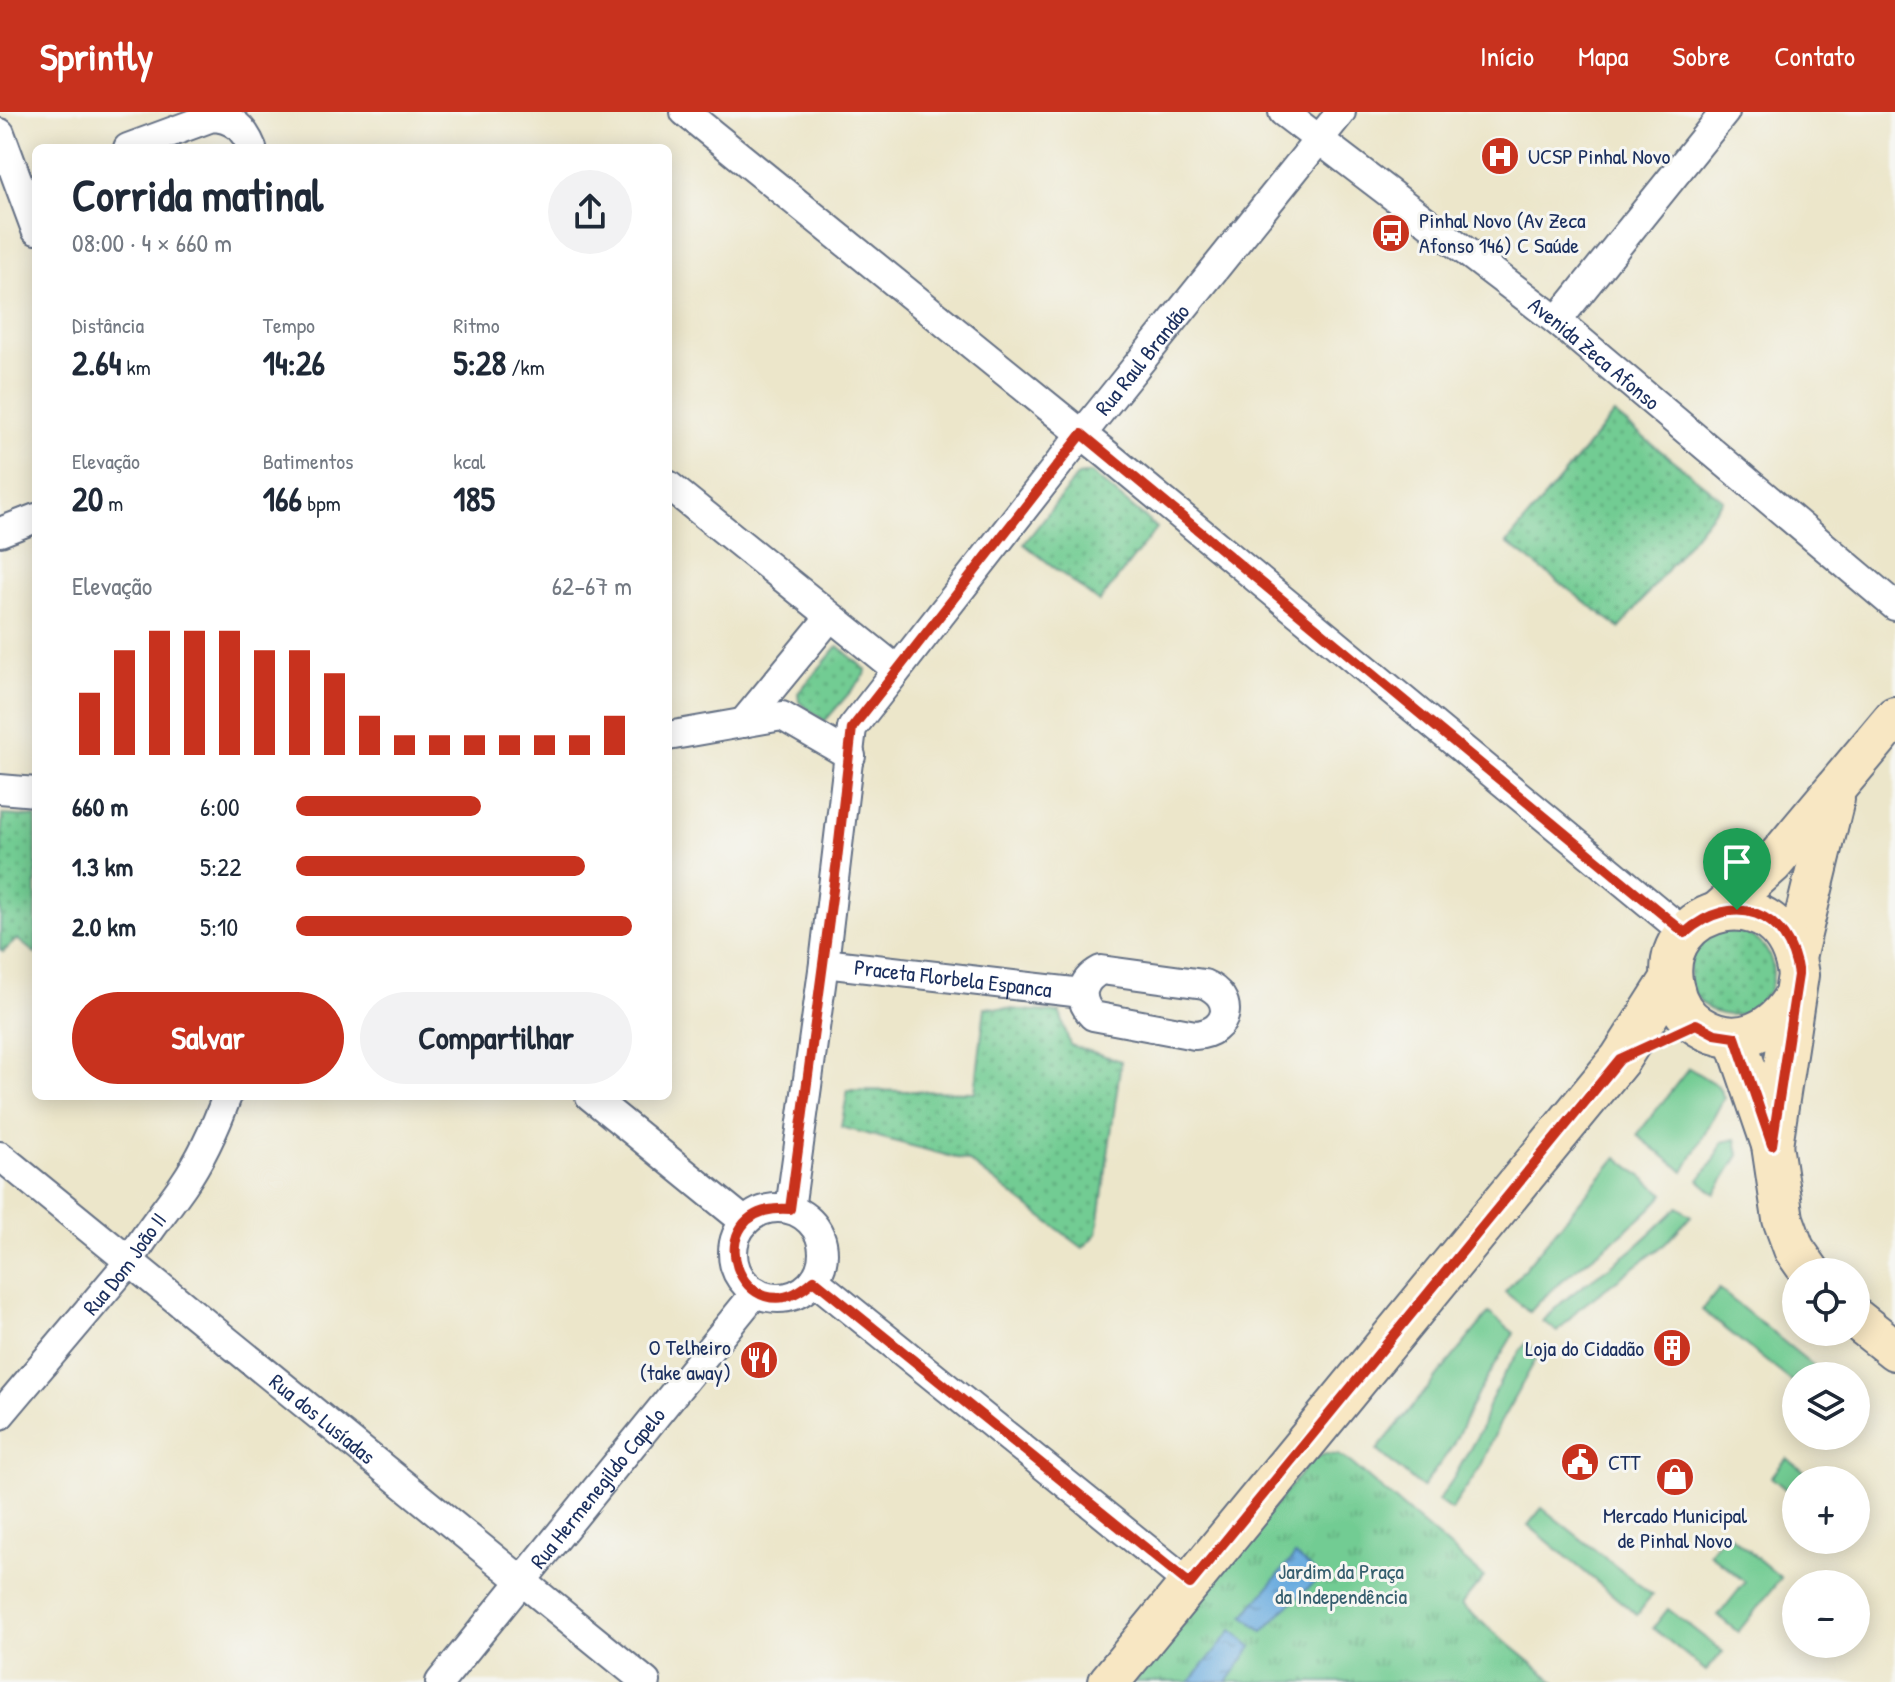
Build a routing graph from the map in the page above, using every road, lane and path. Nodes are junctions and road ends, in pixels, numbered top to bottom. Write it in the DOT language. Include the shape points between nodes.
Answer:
graph roads {
  1 [pos="685,112"];
  2 [pos="1283,112"];
  3 [pos="1341,112"];
  4 [pos="1725,112"];
  5 [pos="0,133"];
  6 [pos="1319,140"];
  7 [pos="139,144"];
  8 [pos="251,144"];
  9 [pos="19,189"];
  10 [pos="32,220"];
  11 [pos="1557,321"];
  12 [pos="1082,434"];
  13 [pos="672,488"];
  14 [pos="32,520"];
  15 [pos="0,532"];
  16 [pos="1895,606"];
  17 [pos="830,617"];
  18 [pos="896,669"];
  19 [pos="1895,717"];
  20 [pos="743,723"];
  21 [pos="672,735"];
  22 [pos="851,756"];
  23 [pos="0,789"];
  24 [pos="1836,791"];
  25 [pos="32,792"];
  26 [pos="1718,912"];
  27 [pos="1685,933"];
  28 [pos="1796,954"];
  29 [pos="824,963"];
  30 [pos="1671,979"];
  31 [pos="1082,993"];
  32 [pos="1795,995"];
  33 [pos="1696,1024"];
  34 [pos="1735,1037"];
  35 [pos="1620,1059"];
  36 [pos="226,1100"];
  37 [pos="595,1100"];
  38 [pos="1772,1145"];
  39 [pos="0,1156"];
  40 [pos="790,1209"];
  41 [pos="745,1222"];
  42 [pos="1800,1258"];
  43 [pos="129,1262"];
  44 [pos="814,1280"];
  45 [pos="756,1292"];
  46 [pos="1870,1330"];
  47 [pos="1895,1350"];
  48 [pos="0,1415"];
  49 [pos="522,1583"];
  50 [pos="1190,1584"];
  51 [pos="440,1682"];
  52 [pos="646,1682"];
  53 [pos="1109,1682"];
  1 -- 12 [label="street"];
  2 -- 6 [label="street, Avenida Zeca Afonso"];
  3 -- 6 [label="street, Rua Raul Brandão"];
  4 -- 11 [label="street"];
  5 -- 9 [label="street"];
  6 -- 11 [label="street, Avenida Zeca Afonso"];
  6 -- 12 [label="street, Rua Raul Brandão"];
  7 -- 8 [label="street" via="212,117 237,124"];
  9 -- 10 [label="street"];
  11 -- 16 [label="street, Avenida Zeca Afonso"];
  12 -- 18 [label="street, Rua Raul Brandão"];
  12 -- 27 [label="street"];
  13 -- 17 [label="street"];
  14 -- 15 [label="street"];
  17 -- 18 [label="street"];
  17 -- 20 [label="street"];
  18 -- 22 [label="street, Rua Raul Brandão" via="852,728"];
  19 -- 24 [label="main road"];
  20 -- 21 [label="street"];
  20 -- 22 [label="street" via="782,716"];
  22 -- 29 [label="street, Rua Raul Brandão"];
  23 -- 25 [label="street"];
  24 -- 26 [label="main road" via="1773,863"];
  24 -- 28 [label="main road"];
  26 -- 27 [label="main road"];
  26 -- 28 [label="main road" via="1756,913 1787,937"];
  27 -- 30 [label="main road" via="1676,947"];
  28 -- 32 [label="main road"];
  29 -- 31 [label="street, Praceta Florbela Espanca"];
  29 -- 40 [label="street, Rua Raul Brandão"];
  30 -- 33 [label="main road" via="1683,1012"];
  30 -- 35 [label="main road"];
  32 -- 34 [label="main road" via="1771,1025"];
  32 -- 38 [label="main road"];
  33 -- 34 [label="main road"];
  33 -- 35 [label="main road"];
  34 -- 38 [label="main road"];
  35 -- 50 [label="main road"];
  36 -- 43 [label="street, Rua Dom João II" via="184,1183"];
  37 -- 41 [label="street"];
  38 -- 42 [label="main road" via="1783,1219"];
  39 -- 43 [label="street, Rua dos Lusíadas"];
  40 -- 41 [label="street" via="758,1212"];
  40 -- 44 [label="street" via="814,1225 821,1238 824,1253"];
  41 -- 45 [label="street" via="736,1236 734,1260 744,1282"];
  43 -- 48 [label="street, Rua Dom João II"];
  43 -- 49 [label="street, Rua dos Lusíadas"];
  44 -- 45 [label="street" via="787,1297"];
  44 -- 50 [label="street"];
  45 -- 49 [label="street, Rua Hermenegildo Capelo"];
  46 -- 47 [label="main road"];
  49 -- 51 [label="street, Rua Hermenegildo Capelo"];
  49 -- 52 [label="street, Rua dos Lusíadas"];
  50 -- 53 [label="main road"];
}
